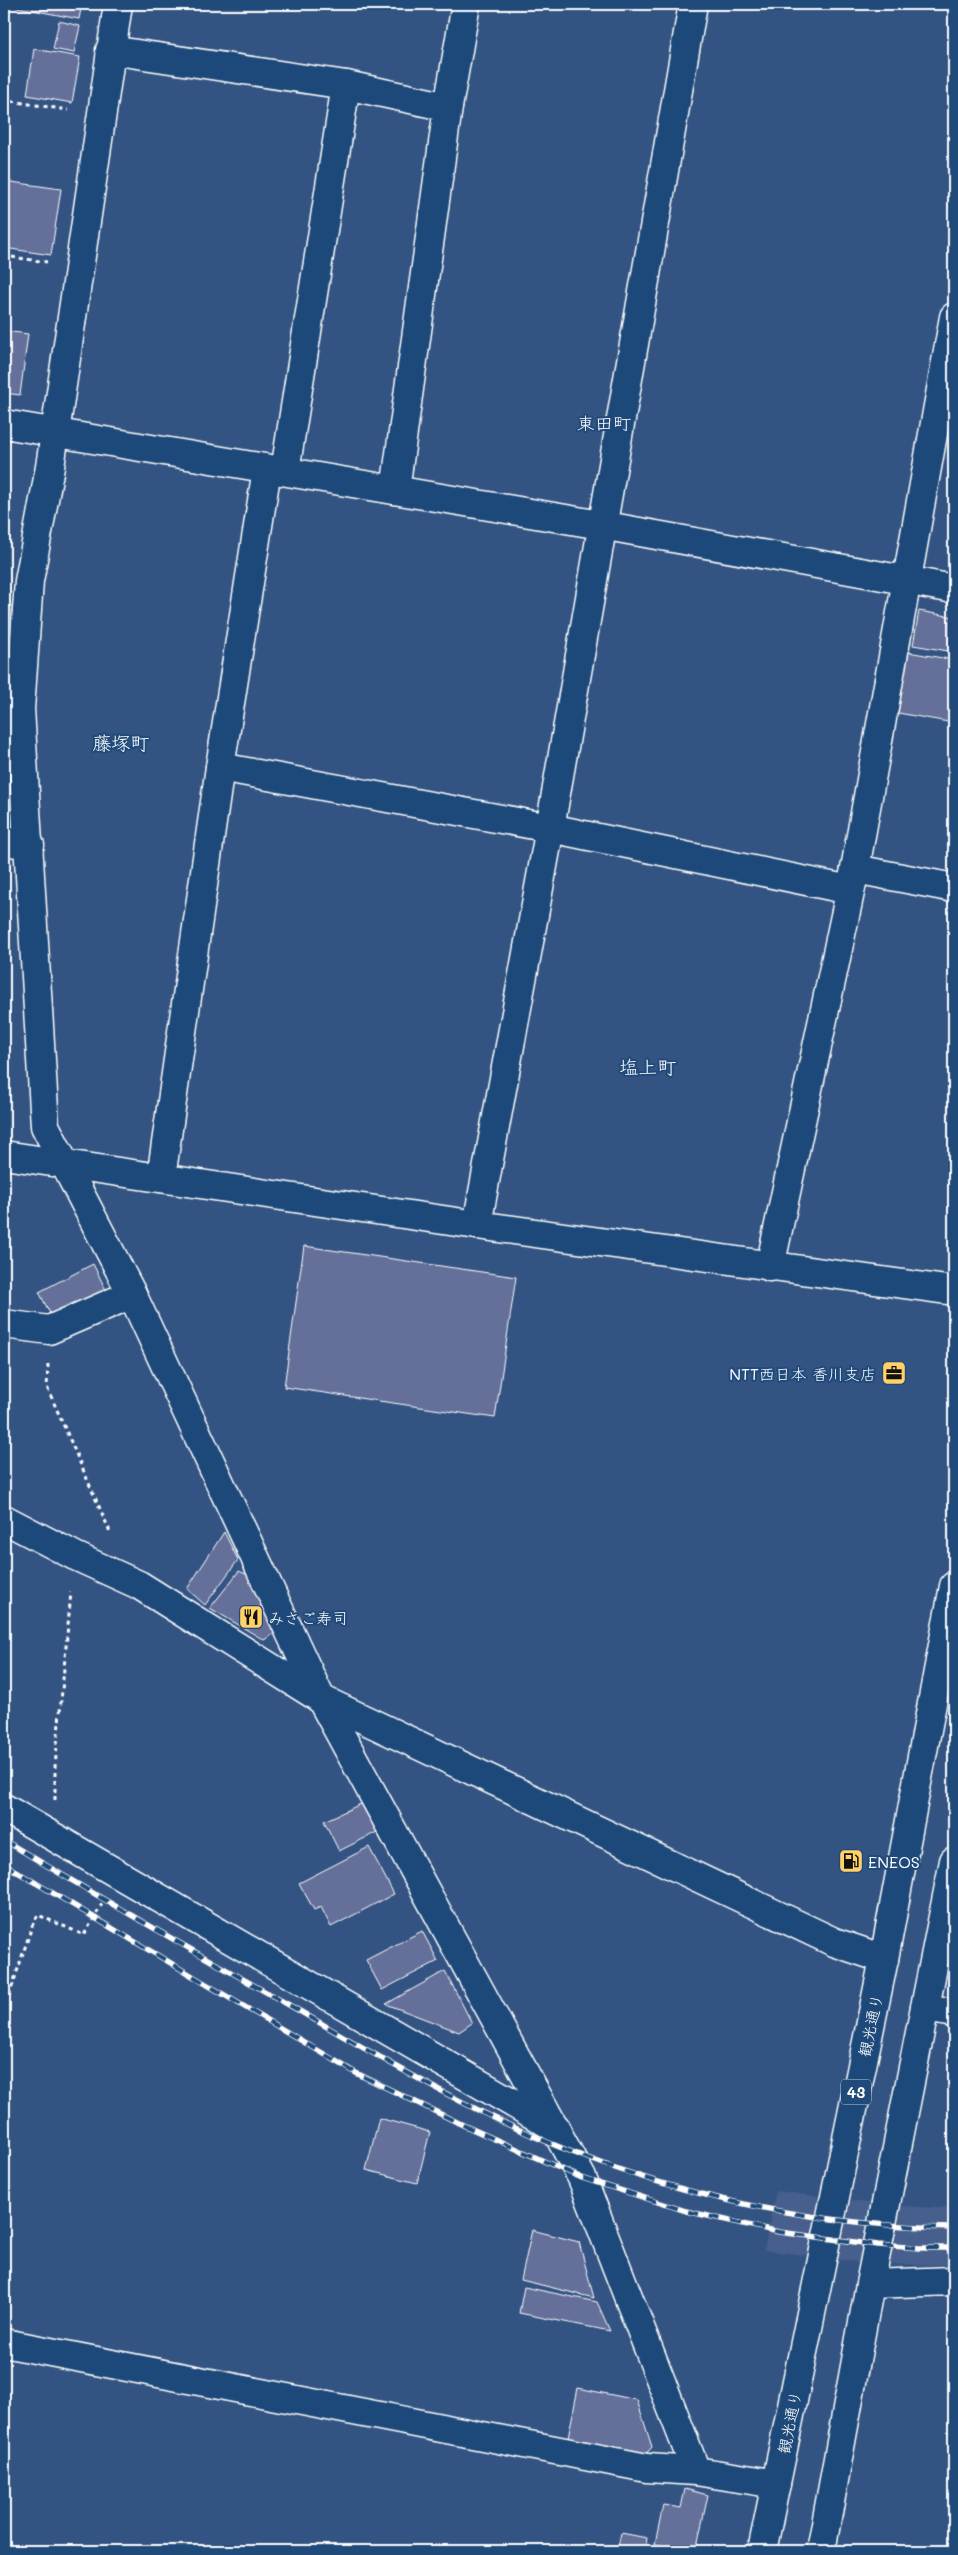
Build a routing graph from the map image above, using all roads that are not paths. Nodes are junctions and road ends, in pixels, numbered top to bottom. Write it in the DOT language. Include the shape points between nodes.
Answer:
graph roads {
  1 [pos="118,4"];
  2 [pos="466,4"];
  3 [pos="693,4"];
  4 [pos="110,50"];
  5 [pos="346,85"];
  6 [pos="448,106"];
  7 [pos="954,317"];
  8 [pos="4,424"];
  9 [pos="54,433"];
  10 [pos="276,470"];
  11 [pos="395,490"];
  12 [pos="601,525"];
  13 [pos="906,581"];
  14 [pos="954,589"];
  15 [pos="12,707"];
  16 [pos="220,767"];
  17 [pos="550,828"];
  18 [pos="17,843"];
  19 [pos="853,879"];
  20 [pos="954,888"];
  21 [pos="4,1154"];
  22 [pos="65,1164"];
  23 [pos="161,1178"];
  24 [pos="477,1226"];
  25 [pos="770,1267"];
  26 [pos="954,1291"];
  27 [pos="132,1294"];
  28 [pos="4,1324"];
  29 [pos="4,1519"];
  30 [pos="954,1586"];
  31 [pos="321,1699"];
  32 [pos="4,1808"];
  33 [pos="954,1861"];
  34 [pos="884,1959"];
  35 [pos="925,2008"];
  36 [pos="954,2013"];
  37 [pos="556,2128"];
  38 [pos="954,2281"];
  39 [pos="870,2284"];
  40 [pos="4,2343"];
  41 [pos="696,2471"];
  42 [pos="776,2484"];
  43 [pos="762,2551"];
  44 [pos="822,2551"];
  1 -- 4 [label="street"];
  2 -- 6 [label="street"];
  3 -- 12 [label="street"];
  4 -- 5 [label="street"];
  4 -- 9 [label="street"];
  5 -- 6 [label="street"];
  5 -- 10 [label="street"];
  6 -- 11 [label="street"];
  7 -- 13 [label="street"];
  8 -- 9 [label="street"];
  9 -- 10 [label="street"];
  9 -- 15 [label="street"];
  10 -- 11 [label="street"];
  10 -- 16 [label="street"];
  11 -- 12 [label="street"];
  12 -- 13 [label="street"];
  12 -- 17 [label="street"];
  13 -- 14 [label="street"];
  13 -- 19 [label="street"];
  15 -- 18 [label="street"];
  16 -- 17 [label="street"];
  16 -- 23 [label="street"];
  17 -- 19 [label="street"];
  17 -- 24 [label="street"];
  18 -- 22 [label="street" via="46,1126"];
  19 -- 20 [label="street"];
  19 -- 25 [label="street"];
  21 -- 22 [label="street"];
  22 -- 23 [label="street"];
  22 -- 27 [label="street"];
  23 -- 24 [label="street"];
  24 -- 25 [label="street"];
  25 -- 26 [label="street"];
  27 -- 28 [label="street" via="49,1330"];
  27 -- 31 [label="street"];
  29 -- 31 [label="street" via="138,1585"];
  30 -- 34 [label="street, 観光通り / 43"];
  31 -- 34 [label="street" via="834,1942"];
  31 -- 37 [label="street"];
  32 -- 37 [label="street"];
  33 -- 35 [label="street"];
  34 -- 42 [label="street, 観光通り / 43"];
  35 -- 36 [label="street"];
  35 -- 39 [label="street"];
  37 -- 41 [label="street" via="582,2178"];
  38 -- 39 [label="street"];
  39 -- 44 [label="street"];
  40 -- 41 [label="street" via="647,2468"];
  41 -- 42 [label="street"];
  42 -- 43 [label="street, 観光通り / 43"];
}
